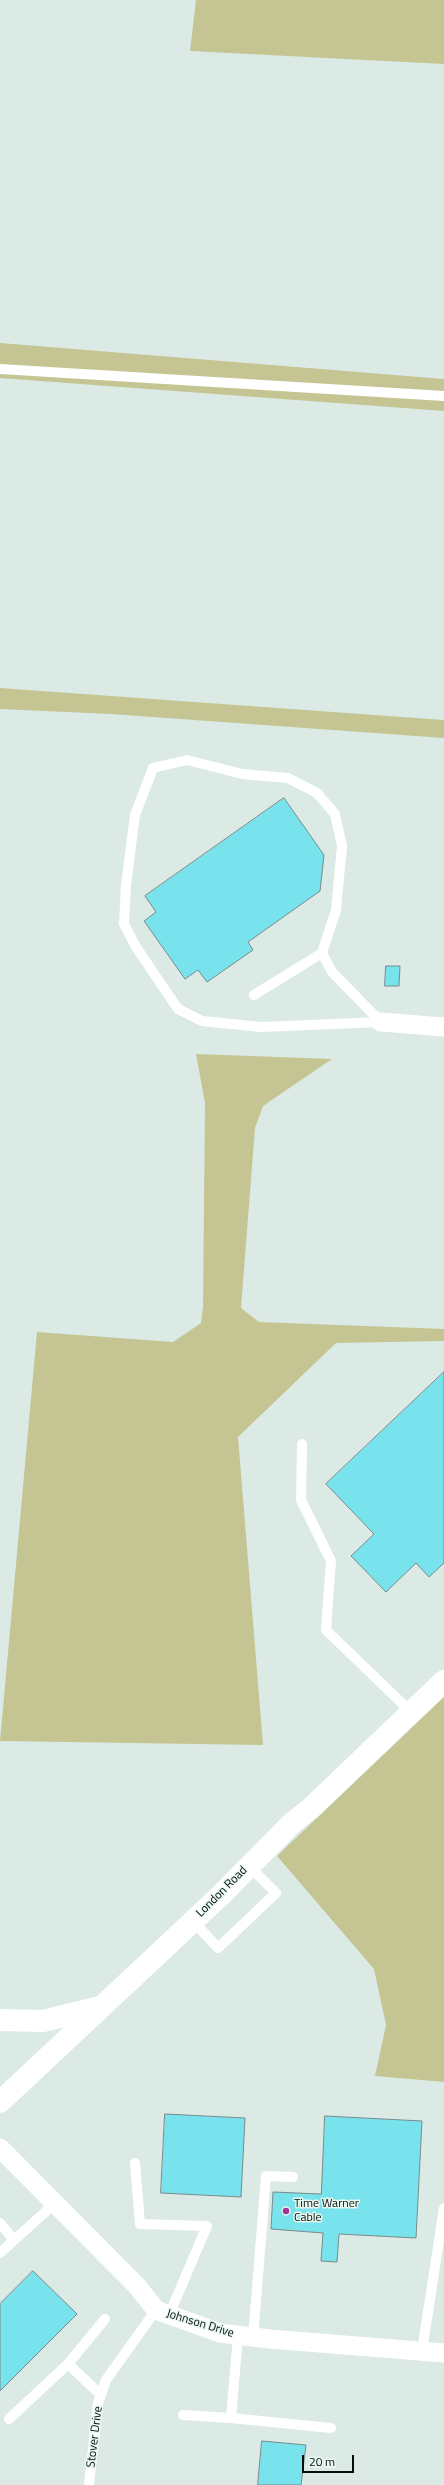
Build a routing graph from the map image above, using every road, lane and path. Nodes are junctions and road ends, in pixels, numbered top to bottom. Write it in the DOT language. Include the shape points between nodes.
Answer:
graph roads {
  1 [pos="0,369"];
  2 [pos="444,396"];
  3 [pos="322,953"];
  4 [pos="254,995"];
  5 [pos="381,1022"];
  6 [pos="444,1027"];
  7 [pos="302,1444"];
  8 [pos="444,1681"];
  9 [pos="411,1712"];
  10 [pos="249,1866"];
  11 [pos="193,1921"];
  12 [pos="101,2007"];
  13 [pos="0,2020"];
  14 [pos="0,2102"];
  15 [pos="0,2148"];
  16 [pos="135,2163"];
  17 [pos="293,2177"];
  18 [pos="55,2203"];
  19 [pos="444,2208"];
  20 [pos="0,2223"];
  21 [pos="14,2240"];
  22 [pos="0,2253"];
  23 [pos="162,2313"];
  24 [pos="105,2319"];
  25 [pos="246,2337"];
  26 [pos="422,2351"];
  27 [pos="444,2353"];
  28 [pos="68,2364"];
  29 [pos="101,2394"];
  30 [pos="183,2414"];
  31 [pos="231,2418"];
  32 [pos="9,2419"];
  33 [pos="331,2428"];
  34 [pos="89,2485"];
  1 -- 2 [label="lane"];
  3 -- 4 [label="lane"];
  3 -- 5 [label="lane" via="332,972"];
  3 -- 5 [label="lane" via="336,910 342,846 335,814 317,793 288,778 242,774 187,760 153,768 135,815 124,924 136,947 178,1009 202,1021 261,1027"];
  5 -- 6 [label="street"];
  7 -- 9 [label="lane" via="301,1500 331,1561 326,1630"];
  8 -- 9 [label="street, London Road"];
  9 -- 10 [label="street, London Road" via="311,1808 290,1824"];
  10 -- 11 [label="street, London Road"];
  10 -- 11 [label="lane" via="276,1892 218,1948"];
  11 -- 12 [label="street, London Road"];
  12 -- 13 [label="street" via="43,2021"];
  12 -- 14 [label="street, London Road"];
  15 -- 18 [label="street, Johnson Drive"];
  16 -- 23 [label="lane, Stover Drive" via="140,2224 207,2226"];
  17 -- 25 [label="lane" via="266,2176"];
  18 -- 21 [label="lane"];
  18 -- 23 [label="street, Johnson Drive"];
  19 -- 26 [label="lane"];
  20 -- 21 [label="lane"];
  21 -- 22 [label="lane"];
  23 -- 25 [label="street, Johnson Drive" via="220,2333"];
  23 -- 29 [label="lane, Stover Drive" via="111,2372"];
  24 -- 28 [label="lane"];
  25 -- 26 [label="street, Johnson Drive"];
  25 -- 31 [label="lane"];
  26 -- 27 [label="street, Johnson Drive"];
  28 -- 29 [label="lane"];
  28 -- 32 [label="lane"];
  29 -- 34 [label="lane, Stover Drive"];
  30 -- 31 [label="lane"];
  31 -- 33 [label="lane"];
}
